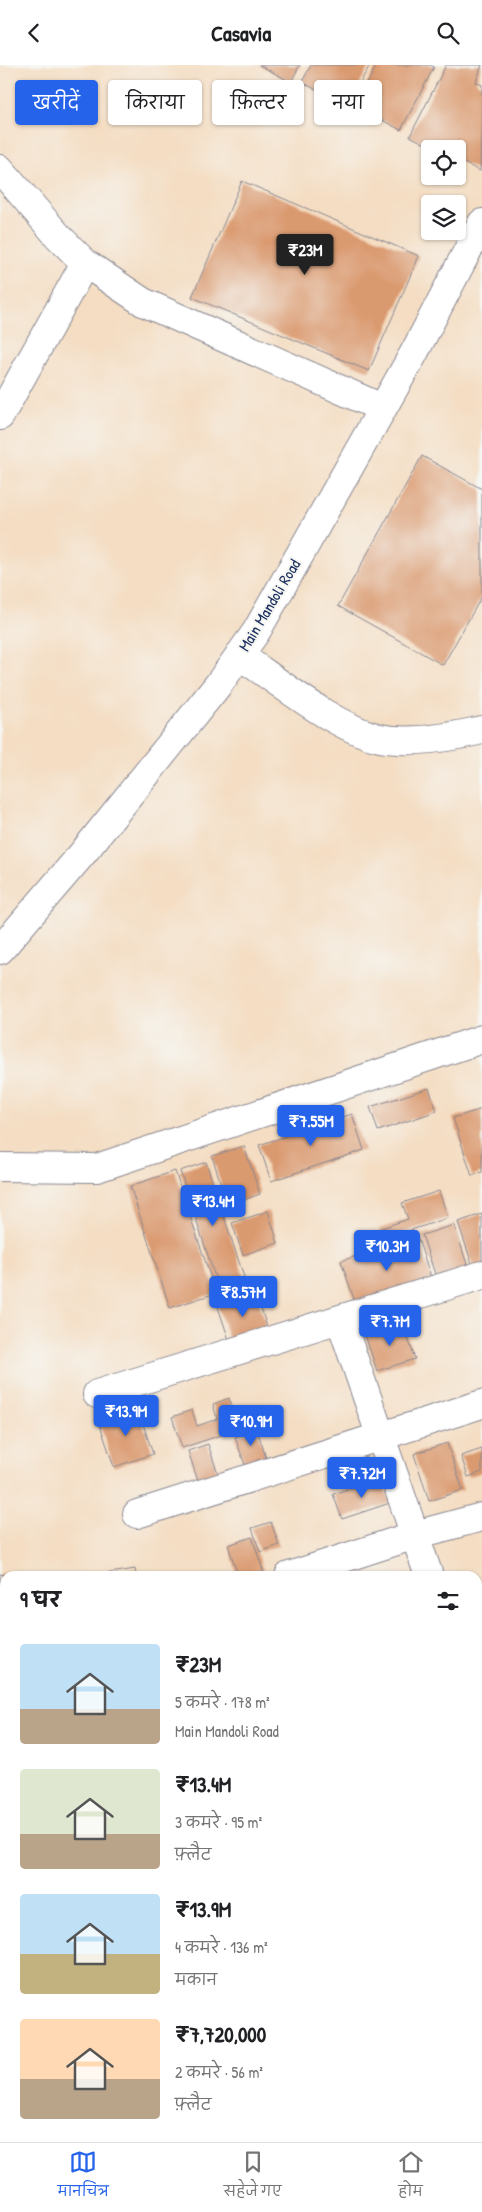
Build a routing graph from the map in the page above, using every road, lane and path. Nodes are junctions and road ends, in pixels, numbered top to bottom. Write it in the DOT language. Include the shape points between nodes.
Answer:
graph roads {
  1 [pos="0,169"];
  2 [pos="482,223"];
  3 [pos="86,263"];
  4 [pos="382,408"];
  5 [pos="0,416"];
  6 [pos="239,655"];
  7 [pos="482,730"];
  8 [pos="0,949"];
  9 [pos="482,1039"];
  10 [pos="0,1167"];
  11 [pos="482,1275"];
  12 [pos="340,1319"];
  13 [pos="97,1394"];
  14 [pos="482,1404"];
  15 [pos="382,1437"];
  16 [pos="137,1514"];
  17 [pos="482,1517"];
  18 [pos="415,1535"];
  19 [pos="304,1571"];
  20 [pos="427,1571"];
  1 -- 3 [label="street"];
  2 -- 4 [label="street, Main Mandoli Road"];
  3 -- 4 [label="street" via="143,302"];
  3 -- 5 [label="street"];
  4 -- 6 [label="street, Main Mandoli Road" via="256,632"];
  6 -- 7 [label="street" via="343,724 377,737 411,740 459,736"];
  6 -- 8 [label="street, Main Mandoli Road" via="89,845"];
  9 -- 10 [label="street" via="97,1168"];
  11 -- 12 [label="street"];
  12 -- 13 [label="street"];
  12 -- 15 [label="street"];
  14 -- 15 [label="street"];
  15 -- 16 [label="street"];
  15 -- 18 [label="street"];
  17 -- 18 [label="street"];
  18 -- 19 [label="street"];
  18 -- 20 [label="street"];
}
